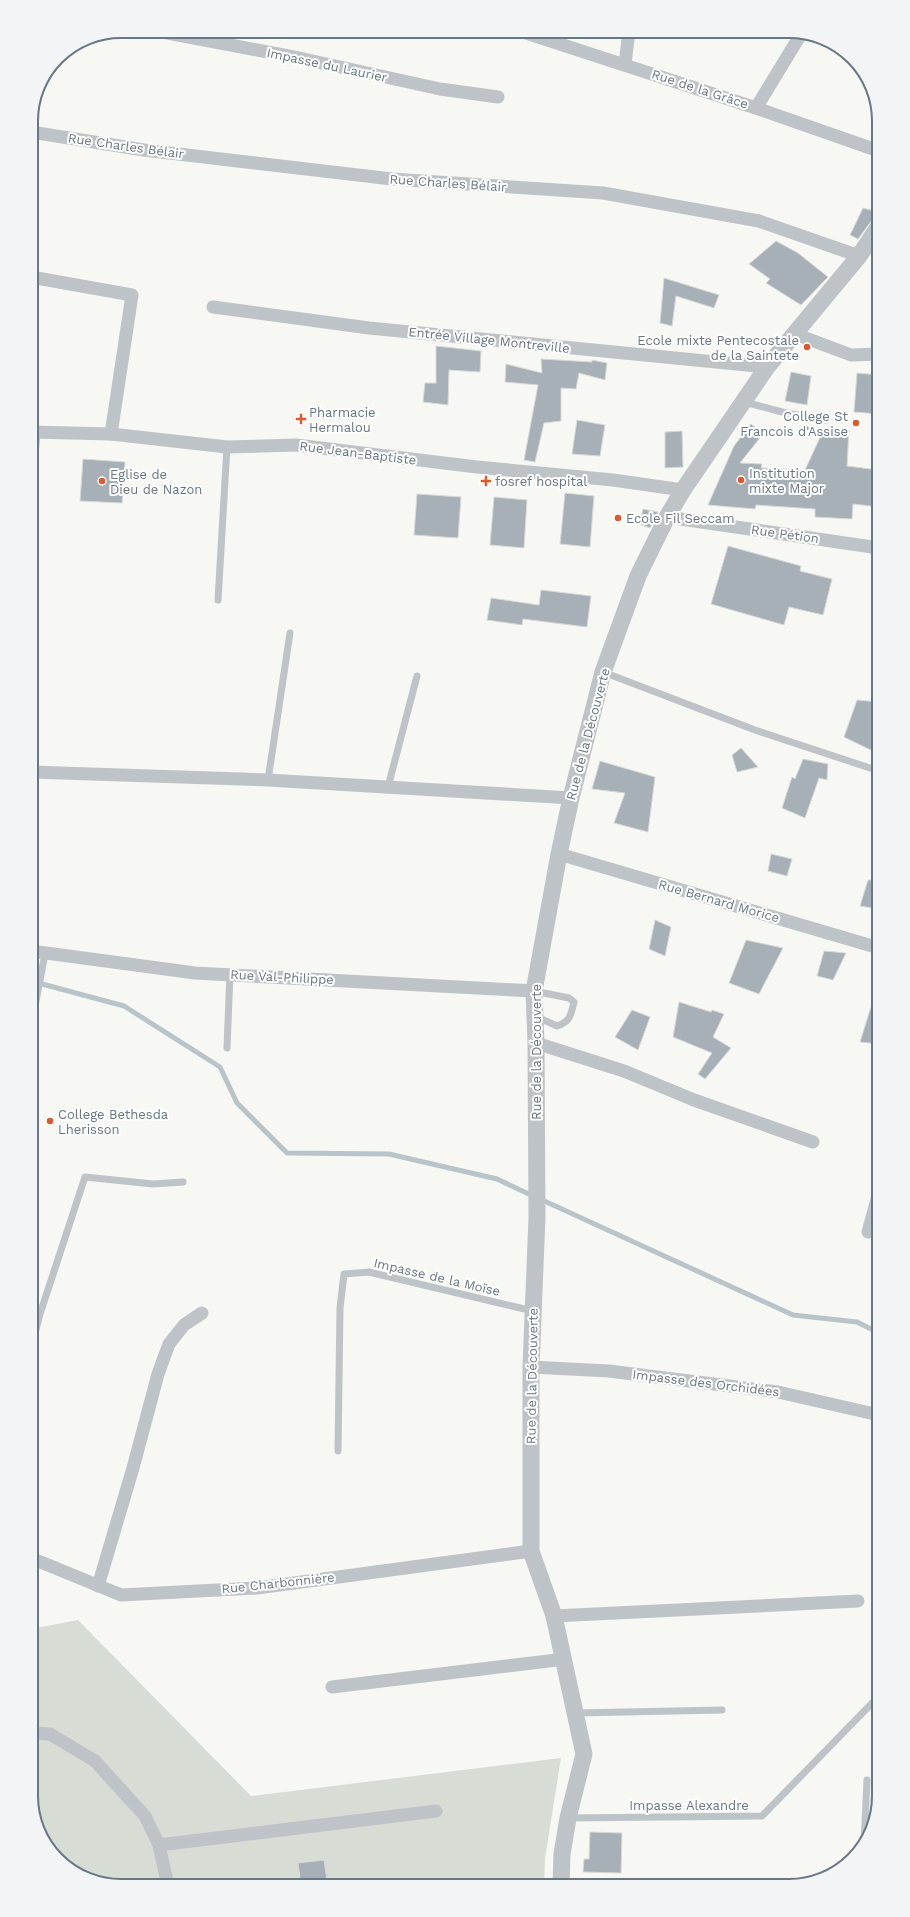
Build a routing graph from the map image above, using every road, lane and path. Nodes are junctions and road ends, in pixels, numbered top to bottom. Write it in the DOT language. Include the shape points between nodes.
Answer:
graph roads {
  1 [pos="194,38"];
  2 [pos="542,38"];
  3 [pos="628,38"];
  4 [pos="799,39"];
  5 [pos="625,64"];
  6 [pos="498,97"];
  7 [pos="756,108"];
  8 [pos="38,133"];
  9 [pos="872,149"];
  10 [pos="872,236"];
  11 [pos="859,256"];
  12 [pos="38,278"];
  13 [pos="213,307"];
  14 [pos="795,334"];
  15 [pos="872,354"];
  16 [pos="767,367"];
  17 [pos="744,402"];
  18 [pos="826,420"];
  19 [pos="38,432"];
  20 [pos="111,434"];
  21 [pos="228,447"];
  22 [pos="683,490"];
  23 [pos="667,517"];
  24 [pos="872,547"];
  25 [pos="218,600"];
  26 [pos="290,632"];
  27 [pos="604,672"];
  28 [pos="417,676"];
  29 [pos="872,769"];
  30 [pos="38,772"];
  31 [pos="268,780"];
  32 [pos="388,787"];
  33 [pos="571,798"];
  34 [pos="559,854"];
  35 [pos="872,946"];
  36 [pos="38,953"];
  37 [pos="44,954"];
  38 [pos="230,973"];
  39 [pos="534,991"];
  40 [pos="38,996"];
  41 [pos="535,1016"];
  42 [pos="536,1043"];
  43 [pos="227,1048"];
  44 [pos="813,1142"];
  45 [pos="183,1182"];
  46 [pos="872,1217"];
  47 [pos="868,1232"];
  48 [pos="533,1311"];
  49 [pos="202,1313"];
  50 [pos="38,1322"];
  51 [pos="531,1367"];
  52 [pos="872,1413"];
  53 [pos="338,1451"];
  54 [pos="531,1551"];
  55 [pos="38,1561"];
  56 [pos="98,1586"];
  57 [pos="858,1601"];
  58 [pos="554,1616"];
  59 [pos="565,1659"];
  60 [pos="332,1687"];
  61 [pos="872,1703"];
  62 [pos="722,1710"];
  63 [pos="576,1713"];
  64 [pos="38,1733"];
  65 [pos="867,1780"];
  66 [pos="436,1811"];
  67 [pos="568,1818"];
  68 [pos="865,1828"];
  69 [pos="159,1845"];
  70 [pos="166,1879"];
  71 [pos="561,1879"];
  1 -- 6 [label="street, Impasse du Laurier" via="440,89"];
  2 -- 5 [label="street, Rue de la Grâce"];
  3 -- 5 [label="street"];
  4 -- 7 [label="street"];
  5 -- 7 [label="street, Rue de la Grâce"];
  7 -- 9 [label="street, Rue de la Grâce"];
  8 -- 11 [label="street, Rue Charles Bélair" via="144,150 392,179 603,194 759,221"];
  10 -- 11 [label="street, Rue de la Découverte"];
  11 -- 14 [label="street, Rue de la Découverte"];
  12 -- 20 [label="street" via="132,295"];
  13 -- 16 [label="street, Entrée Village Montreville" via="369,328"];
  14 -- 15 [label="street" via="850,355"];
  14 -- 16 [label="street, Rue de la Découverte"];
  16 -- 17 [label="street, Rue de la Découverte"];
  17 -- 18 [label="lane"];
  17 -- 22 [label="street, Rue de la Découverte"];
  19 -- 20 [label="street, Rue Jean-Baptiste"];
  20 -- 21 [label="street, Rue Jean-Baptiste"];
  21 -- 22 [label="street, Rue Jean-Baptiste" via="296,445"];
  21 -- 25 [label="lane"];
  22 -- 23 [label="street, Rue de la Découverte"];
  23 -- 24 [label="street, Rue Pétion"];
  23 -- 27 [label="street, Rue de la Découverte" via="638,576"];
  26 -- 31 [label="lane"];
  27 -- 29 [label="lane" via="755,730"];
  27 -- 33 [label="street, Rue de la Découverte"];
  28 -- 32 [label="lane"];
  30 -- 31 [label="street"];
  31 -- 32 [label="street"];
  32 -- 33 [label="street"];
  33 -- 34 [label="street, Rue de la Découverte"];
  34 -- 35 [label="street, Rue Bernard Morice"];
  34 -- 39 [label="street, Rue de la Découverte"];
  36 -- 37 [label="street, Rue Val-Philippe"];
  37 -- 38 [label="street, Rue Val-Philippe" via="194,973"];
  37 -- 40 [label="lane"];
  38 -- 39 [label="street, Rue Val-Philippe"];
  38 -- 43 [label="lane"];
  39 -- 41 [label="street, Rue de la Découverte"];
  39 -- 41 [label="lane" via="569,998 574,1002 566,1023 557,1026"];
  41 -- 42 [label="street, Rue de la Découverte"];
  42 -- 44 [label="street" via="624,1071"];
  42 -- 48 [label="street, Rue de la Découverte" via="537,1217"];
  45 -- 50 [label="lane" via="153,1184 84,1177"];
  46 -- 47 [label="street"];
  48 -- 51 [label="street, Rue de la Découverte"];
  48 -- 53 [label="lane, Impasse de la Moïse" via="369,1272 344,1274 340,1308"];
  49 -- 56 [label="street" via="184,1324 169,1344 158,1374"];
  51 -- 52 [label="street, Impasse des Orchidées" via="610,1371 778,1392"];
  51 -- 54 [label="street, Rue de la Découverte"];
  54 -- 56 [label="street, Rue Charbonnière" via="257,1588 122,1595"];
  54 -- 58 [label="street, Rue de la Découverte"];
  55 -- 56 [label="street, Rue Charbonnière"];
  57 -- 58 [label="street"];
  58 -- 59 [label="street, Rue de la Découverte"];
  59 -- 60 [label="street"];
  59 -- 63 [label="street, Rue de la Découverte"];
  61 -- 67 [label="lane, Impasse Alexandre" via="762,1816"];
  62 -- 63 [label="lane"];
  63 -- 67 [label="street, Rue de la Découverte" via="584,1754"];
  64 -- 69 [label="street" via="50,1734 95,1761 145,1816"];
  65 -- 68 [label="lane"];
  66 -- 69 [label="street"];
  67 -- 71 [label="street, Rue de la Découverte"];
  69 -- 70 [label="street"];
}
